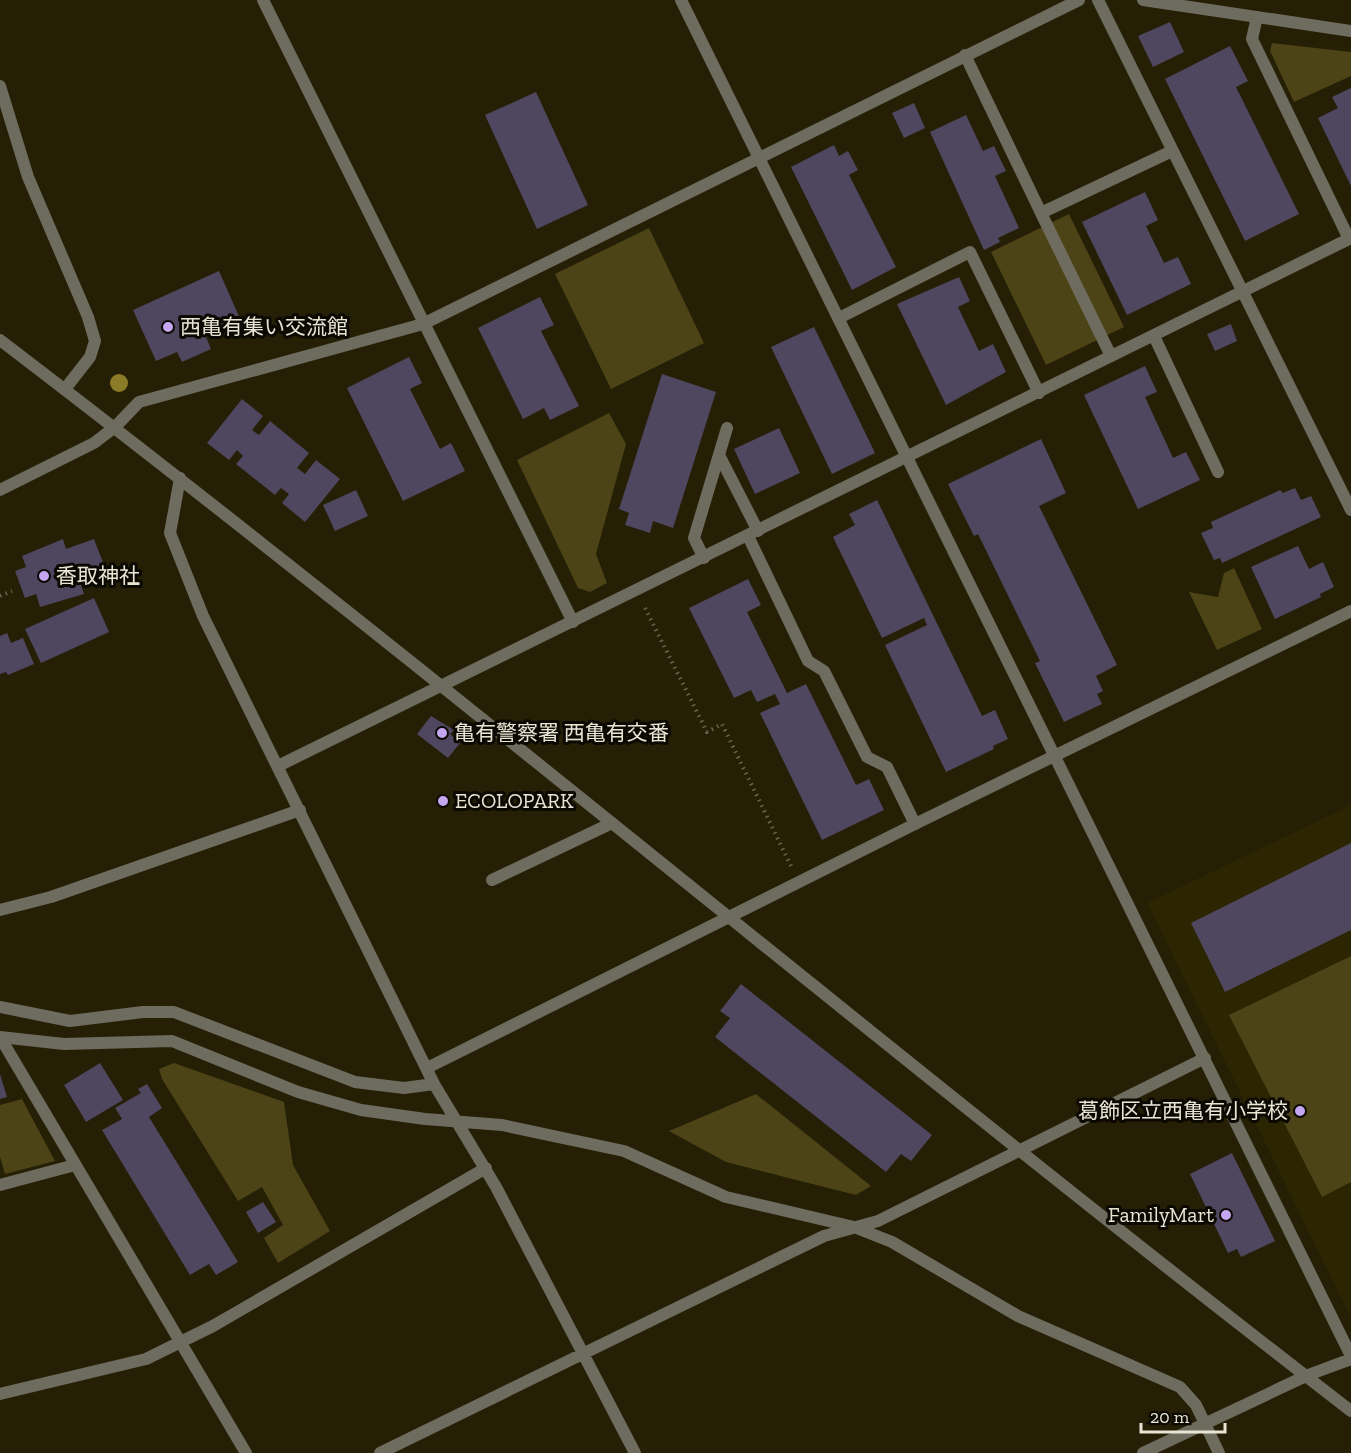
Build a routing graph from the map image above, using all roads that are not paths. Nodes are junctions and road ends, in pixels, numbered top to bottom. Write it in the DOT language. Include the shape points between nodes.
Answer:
graph roads {
  1 [pos="263,0"];
  2 [pos="681,0"];
  3 [pos="1079,0"];
  4 [pos="1098,0"];
  5 [pos="1143,0"];
  6 [pos="1257,17"];
  7 [pos="1351,32"];
  8 [pos="965,55"];
  9 [pos="0,86"];
  10 [pos="1172,151"];
  11 [pos="757,158"];
  12 [pos="1041,213"];
  13 [pos="1350,239"];
  14 [pos="1242,292"];
  15 [pos="839,318"];
  16 [pos="423,324"];
  17 [pos="1154,336"];
  18 [pos="0,340"];
  19 [pos="1111,356"];
  20 [pos="65,389"];
  21 [pos="1039,393"];
  22 [pos="115,427"];
  23 [pos="727,428"];
  24 [pos="719,455"];
  25 [pos="908,456"];
  26 [pos="1218,472"];
  27 [pos="180,478"];
  28 [pos="0,490"];
  29 [pos="1351,510"];
  30 [pos="753,533"];
  31 [pos="704,558"];
  32 [pos="1351,611"];
  33 [pos="573,622"];
  34 [pos="440,687"];
  35 [pos="1056,757"];
  36 [pos="278,766"];
  37 [pos="300,810"];
  38 [pos="612,823"];
  39 [pos="915,824"];
  40 [pos="492,880"];
  41 [pos="0,910"];
  42 [pos="730,917"];
  43 [pos="0,1007"];
  44 [pos="0,1037"];
  45 [pos="1205,1058"];
  46 [pos="427,1068"];
  47 [pos="434,1084"];
  48 [pos="460,1123"];
  49 [pos="1021,1150"];
  50 [pos="75,1166"];
  51 [pos="486,1168"];
  52 [pos="0,1185"];
  53 [pos="854,1227"];
  54 [pos="179,1343"];
  55 [pos="583,1355"];
  56 [pos="1351,1358"];
  57 [pos="1308,1375"];
  58 [pos="0,1394"];
  59 [pos="1351,1411"];
  60 [pos="1204,1423"];
  61 [pos="246,1453"];
  62 [pos="380,1453"];
  63 [pos="635,1453"];
  64 [pos="1143,1453"];
  65 [pos="1218,1453"];
  1 -- 16 [label="street"];
  2 -- 11 [label="street"];
  3 -- 8 [label="street"];
  4 -- 10 [label="street"];
  5 -- 6 [label="street"];
  6 -- 7 [label="street"];
  6 -- 13 [label="street" via="1252,39"];
  8 -- 11 [label="street"];
  8 -- 12 [label="street"];
  9 -- 20 [label="street" via="28,177 95,341 90,357"];
  10 -- 12 [label="street"];
  10 -- 14 [label="street"];
  11 -- 15 [label="street"];
  11 -- 16 [label="street"];
  12 -- 19 [label="street"];
  13 -- 14 [label="street"];
  14 -- 17 [label="street"];
  14 -- 29 [label="street"];
  15 -- 21 [label="street" via="970,252"];
  15 -- 25 [label="street"];
  16 -- 22 [label="street" via="139,402"];
  16 -- 33 [label="street"];
  17 -- 19 [label="street"];
  17 -- 26 [label="street"];
  18 -- 20 [label="street"];
  19 -- 21 [label="street"];
  20 -- 22 [label="street"];
  21 -- 25 [label="street"];
  22 -- 27 [label="street"];
  22 -- 28 [label="street" via="94,443"];
  23 -- 24 [label="street"];
  24 -- 30 [label="street"];
  24 -- 31 [label="street" via="694,538"];
  25 -- 30 [label="street"];
  25 -- 35 [label="street"];
  27 -- 34 [label="street"];
  27 -- 36 [label="street" via="170,533 203,616"];
  30 -- 31 [label="street"];
  30 -- 39 [label="street" via="808,661 824,671 867,756 887,767"];
  31 -- 33 [label="street"];
  32 -- 35 [label="street"];
  33 -- 34 [label="street"];
  34 -- 36 [label="street"];
  34 -- 38 [label="street"];
  35 -- 39 [label="street"];
  35 -- 45 [label="street"];
  36 -- 37 [label="street"];
  37 -- 41 [label="street" via="51,897"];
  37 -- 46 [label="street"];
  38 -- 40 [label="street"];
  38 -- 42 [label="street"];
  39 -- 42 [label="street"];
  42 -- 46 [label="street"];
  42 -- 49 [label="street"];
  43 -- 47 [label="street" via="70,1021 174,1012 355,1082 404,1088"];
  44 -- 48 [label="street" via="64,1044 172,1041 298,1092 361,1110"];
  44 -- 50 [label="street"];
  45 -- 49 [label="street"];
  45 -- 56 [label="street"];
  46 -- 47 [label="street"];
  47 -- 48 [label="street"];
  48 -- 51 [label="street"];
  48 -- 53 [label="street" via="502,1125 624,1151 726,1197"];
  49 -- 53 [label="street" via="878,1221"];
  49 -- 57 [label="street"];
  50 -- 52 [label="street"];
  50 -- 54 [label="street"];
  51 -- 54 [label="street"];
  51 -- 55 [label="street"];
  53 -- 55 [label="street" via="824,1236"];
  53 -- 60 [label="street" via="892,1242 1018,1316 1180,1387 1196,1405"];
  54 -- 58 [label="street" via="146,1359"];
  54 -- 61 [label="street"];
  55 -- 62 [label="street"];
  55 -- 63 [label="street"];
  56 -- 57 [label="street"];
  57 -- 59 [label="street"];
  57 -- 60 [label="street"];
  60 -- 64 [label="street"];
  60 -- 65 [label="street"];
}
